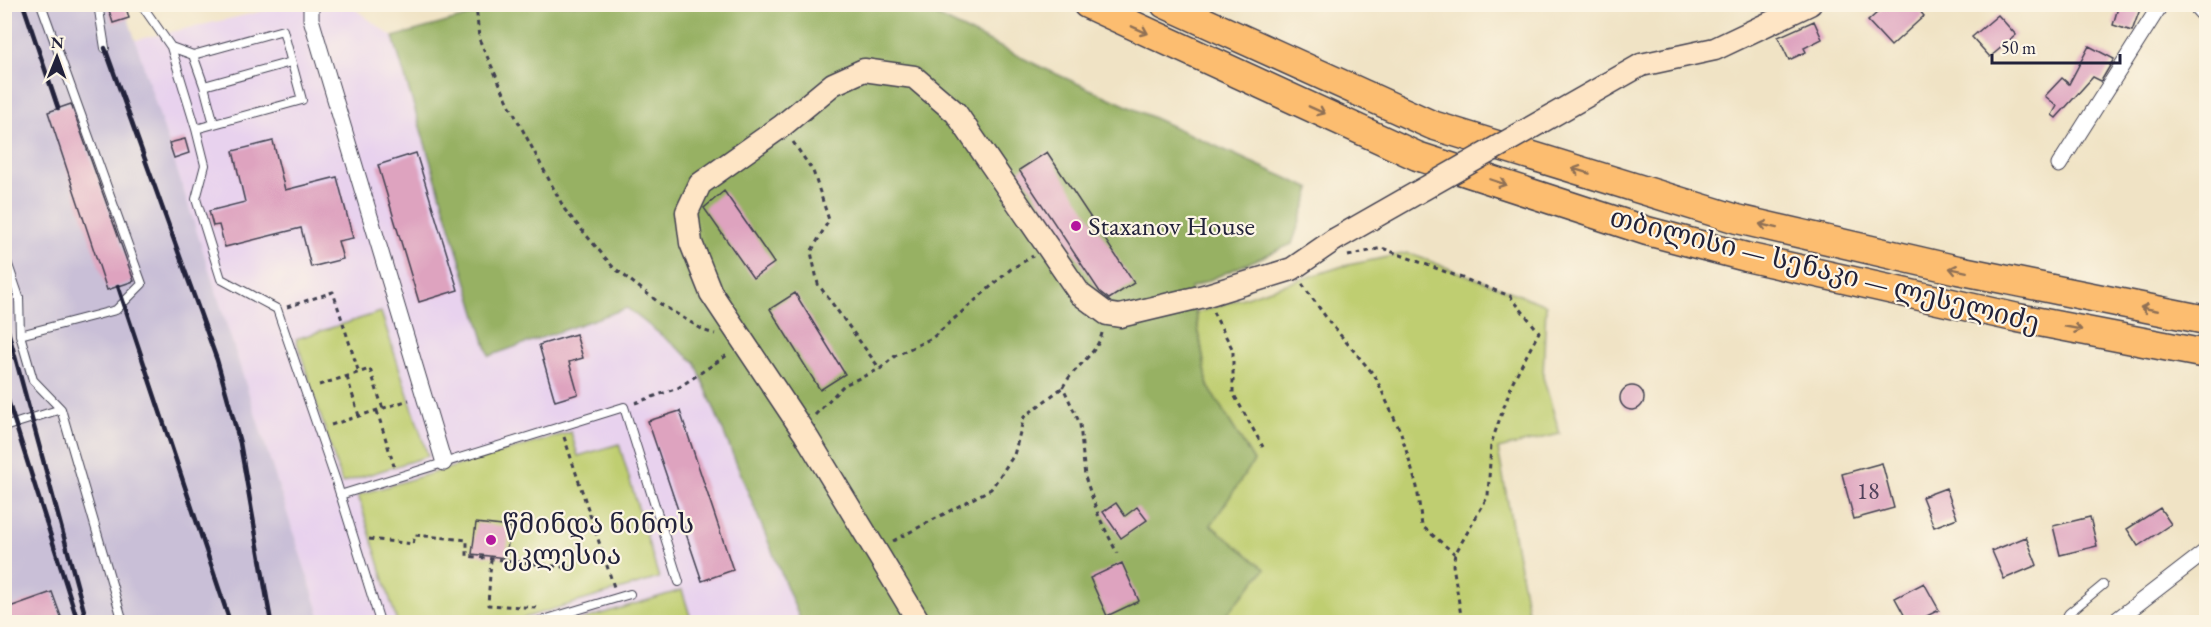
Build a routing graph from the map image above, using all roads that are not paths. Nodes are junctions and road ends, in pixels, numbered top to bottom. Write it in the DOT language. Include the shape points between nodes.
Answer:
graph roads {
  1 [pos="41,4"];
  2 [pos="98,4"];
  3 [pos="141,4"];
  4 [pos="311,4"];
  5 [pos="1087,4"];
  6 [pos="1165,4"];
  7 [pos="1810,4"];
  8 [pos="2162,4"];
  9 [pos="2194,4"];
  10 [pos="2206,17"];
  11 [pos="171,47"];
  12 [pos="105,48"];
  13 [pos="193,55"];
  14 [pos="291,62"];
  15 [pos="204,86"];
  16 [pos="214,124"];
  17 [pos="196,129"];
  18 [pos="2059,165"];
  19 [pos="4,253"];
  20 [pos="2206,320"];
  21 [pos="20,335"];
  22 [pos="2206,354"];
  23 [pos="61,409"];
  24 [pos="4,427"];
  25 [pos="444,463"];
  26 [pos="340,495"];
  27 [pos="2206,551"];
  28 [pos="679,582"];
  29 [pos="2103,585"];
  30 [pos="630,594"];
  31 [pos="123,622"];
  32 [pos="380,622"];
  33 [pos="537,622"];
  34 [pos="919,622"];
  35 [pos="2062,622"];
  36 [pos="2114,622"];
  1 -- 21 [label="lane" via="142,284 116,310"];
  2 -- 12 [label="lane"];
  3 -- 11 [label="lane"];
  4 -- 25 [label="street" via="311,19"];
  5 -- 22 [label="highway, თბილისი — სენაკი — ლესელიძე, one-way" via="1417,156 1647,231 2018,318"];
  20 -- 6 [label="highway, თბილისი — სენაკი — ლესელიძე, one-way" via="1958,270 1737,219 1432,125"];
  7 -- 34 [label="street, bridge" via="1715,49 1641,65 1335,249 1292,269 1120,316 1107,314 1080,294 956,112 914,77 864,70 833,84 700,184 687,212 691,243 711,293 805,434"];
  8 -- 18 [label="street"];
  9 -- 10 [label="street"];
  11 -- 13 [label="lane"];
  11 -- 17 [label="lane"];
  13 -- 14 [label="lane" via="283,30"];
  13 -- 15 [label="lane"];
  14 -- 15 [label="lane"];
  14 -- 16 [label="lane" via="302,100"];
  15 -- 16 [label="lane"];
  16 -- 17 [label="lane"];
  17 -- 26 [label="lane" via="205,165 196,199 221,279 277,309"];
  19 -- 21 [label="lane" via="19,297"];
  21 -- 23 [label="lane" via="33,380"];
  23 -- 24 [label="lane"];
  23 -- 31 [label="lane"];
  25 -- 26 [label="lane"];
  25 -- 28 [label="lane" via="624,407"];
  26 -- 32 [label="lane"];
  27 -- 36 [label="street"];
  29 -- 35 [label="lane"];
  30 -- 33 [label="lane"];
}
